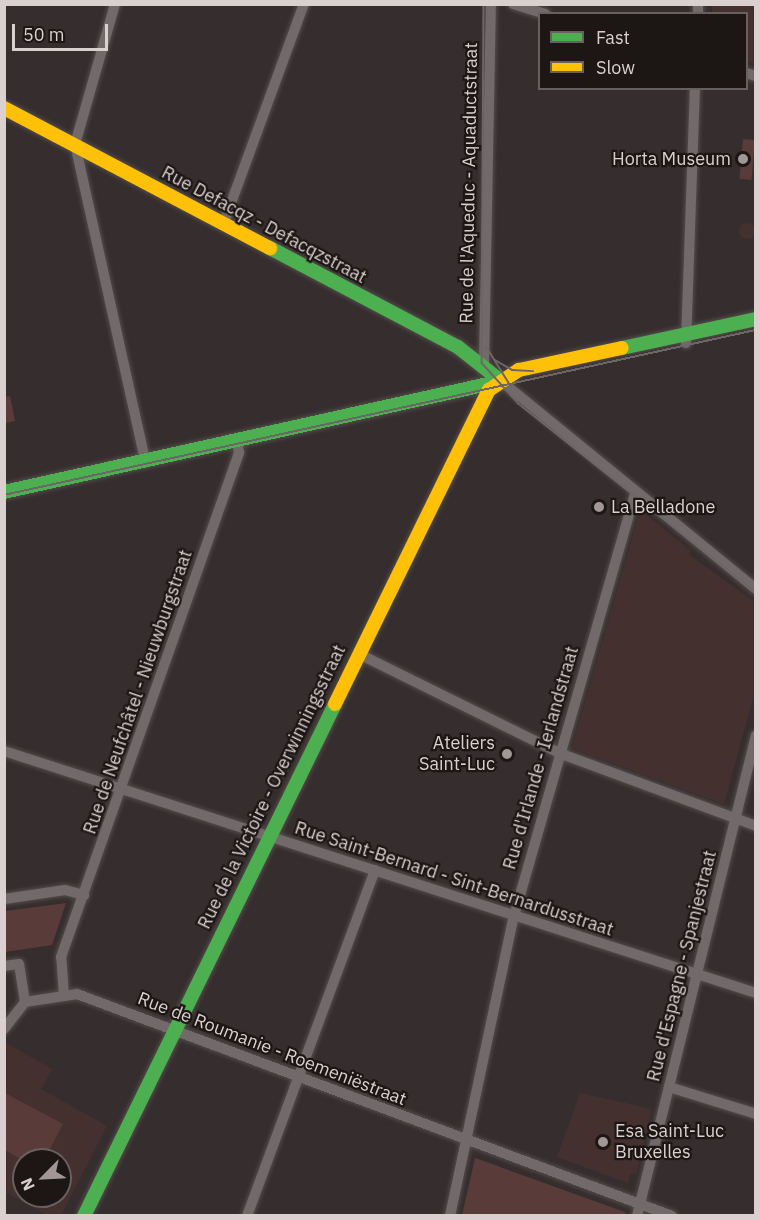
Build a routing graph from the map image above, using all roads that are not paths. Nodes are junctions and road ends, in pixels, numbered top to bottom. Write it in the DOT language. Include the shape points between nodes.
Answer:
graph roads {
  1 [pos="115,4"];
  2 [pos="304,4"];
  3 [pos="491,4"];
  4 [pos="513,4"];
  5 [pos="539,12"];
  6 [pos="695,90"];
  7 [pos="4,108"];
  8 [pos="75,144"];
  9 [pos="223,225"];
  10 [pos="756,319"];
  11 [pos="756,327"];
  12 [pos="686,338"];
  13 [pos="484,363"];
  14 [pos="501,381"];
  15 [pos="237,440"];
  16 [pos="145,460"];
  17 [pos="4,492"];
  18 [pos="635,493"];
  19 [pos="756,589"];
  20 [pos="358,654"];
  21 [pos="756,736"];
  22 [pos="4,751"];
  23 [pos="559,753"];
  24 [pos="122,787"];
  25 [pos="735,819"];
  26 [pos="756,826"];
  27 [pos="268,835"];
  28 [pos="375,870"];
  29 [pos="84,895"];
  30 [pos="4,899"];
  31 [pos="514,916"];
  32 [pos="4,966"];
  33 [pos="697,975"];
  34 [pos="756,993"];
  35 [pos="64,996"];
  36 [pos="25,1002"];
  37 [pos="4,1029"];
  38 [pos="174,1029"];
  39 [pos="299,1077"];
  40 [pos="669,1087"];
  41 [pos="756,1114"];
  42 [pos="466,1139"];
  43 [pos="640,1204"];
  44 [pos="84,1215"];
  45 [pos="247,1215"];
  46 [pos="450,1215"];
  47 [pos="637,1215"];
  48 [pos="672,1215"];
  1 -- 8 [label="street"];
  2 -- 9 [label="street"];
  3 -- 13 [label="street, Rue de l'Aqueduc - Aquaductstraat"];
  4 -- 5 [label="street"];
  6 -- 12 [label="street"];
  7 -- 8 [label="street, Rue Defacqz - Defacqzstraat"];
  8 -- 9 [label="street, Rue Defacqz - Defacqzstraat"];
  8 -- 16 [label="street"];
  9 -- 13 [label="street, Rue Defacqz - Defacqzstraat"];
  10 -- 12 [label="street"];
  11 -- 12 [label="street"];
  12 -- 14 [label="street"];
  13 -- 14 [label="street, Rue Defacqz - Defacqzstraat"];
  14 -- 15 [label="street"];
  14 -- 18 [label="street"];
  14 -- 20 [label="street, Rue de la Victoire - Overwinningsstraat" via="476,413"];
  15 -- 16 [label="street"];
  15 -- 24 [label="street, Rue de Neufchâtel - Nieuwburgstraat" via="239,453"];
  16 -- 17 [label="street"];
  18 -- 19 [label="street"];
  18 -- 23 [label="street, Rue d'Irlande - Ierlandstraat"];
  20 -- 23 [label="street"];
  20 -- 27 [label="street, Rue de la Victoire - Overwinningsstraat"];
  21 -- 25 [label="street, Rue d'Espagne - Spanjestraat"];
  22 -- 24 [label="street, Rue Saint-Bernard - Sint-Bernardusstraat"];
  23 -- 25 [label="street"];
  23 -- 31 [label="street, Rue d'Irlande - Ierlandstraat"];
  24 -- 27 [label="street, Rue Saint-Bernard - Sint-Bernardusstraat"];
  24 -- 29 [label="street, Rue de Neufchâtel - Nieuwburgstraat"];
  25 -- 26 [label="street"];
  25 -- 33 [label="street, Rue d'Espagne - Spanjestraat"];
  27 -- 28 [label="street, Rue Saint-Bernard - Sint-Bernardusstraat"];
  27 -- 38 [label="street, Rue de la Victoire - Overwinningsstraat"];
  28 -- 31 [label="street, Rue Saint-Bernard - Sint-Bernardusstraat"];
  28 -- 39 [label="street"];
  29 -- 30 [label="street" via="65,890"];
  29 -- 35 [label="street, Rue de Neufchâtel - Nieuwburgstraat" via="63,953"];
  31 -- 33 [label="street, Rue Saint-Bernard - Sint-Bernardusstraat"];
  31 -- 42 [label="street, Rue d'Irlande - Ierlandstraat"];
  32 -- 36 [label="street" via="19,964"];
  33 -- 34 [label="street, Rue Saint-Bernard - Sint-Bernardusstraat"];
  33 -- 40 [label="street, Rue d'Espagne - Spanjestraat"];
  35 -- 36 [label="street, Rue de Roumanie - Roemeniëstraat"];
  35 -- 38 [label="street, Rue de Roumanie - Roemeniëstraat" via="77,994"];
  36 -- 37 [label="street"];
  38 -- 39 [label="street, Rue de Roumanie - Roemeniëstraat"];
  38 -- 44 [label="street, Rue de la Victoire - Overwinningsstraat"];
  39 -- 42 [label="street, Rue de Roumanie - Roemeniëstraat"];
  39 -- 45 [label="street"];
  40 -- 41 [label="street"];
  40 -- 43 [label="street, Rue d'Espagne - Spanjestraat"];
  42 -- 43 [label="street, Rue de Roumanie - Roemeniëstraat"];
  42 -- 46 [label="street, Rue d'Irlande - Ierlandstraat"];
  43 -- 47 [label="street, Rue d'Espagne - Spanjestraat"];
  43 -- 48 [label="street, Rue de Roumanie - Roemeniëstraat"];
}
